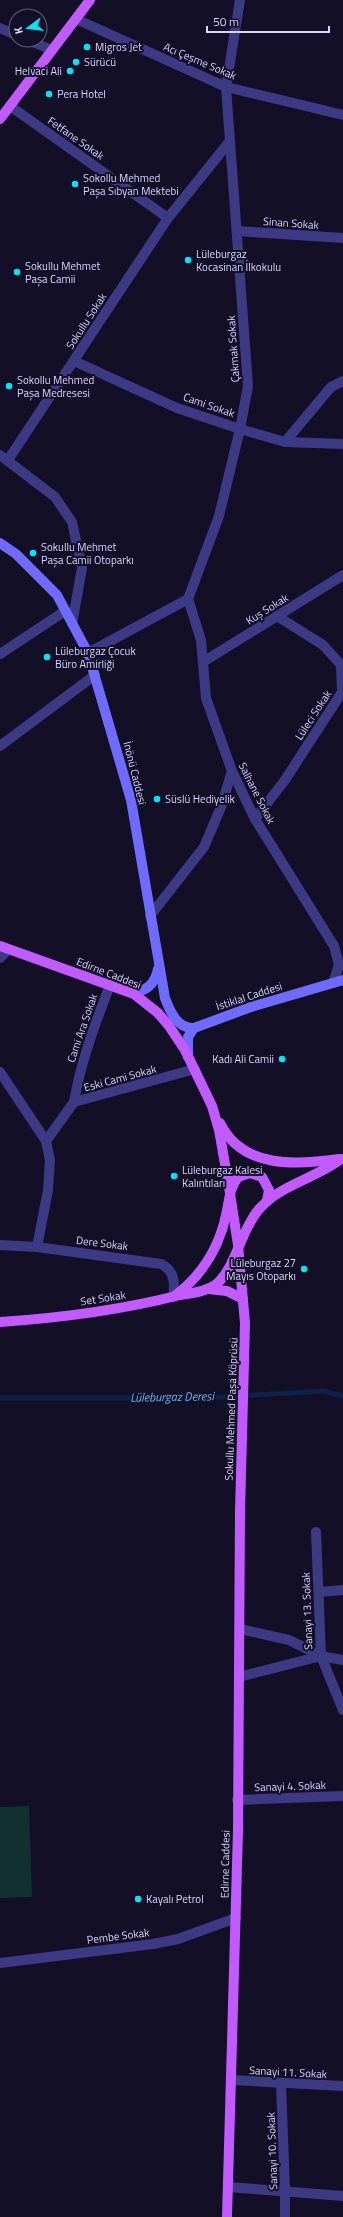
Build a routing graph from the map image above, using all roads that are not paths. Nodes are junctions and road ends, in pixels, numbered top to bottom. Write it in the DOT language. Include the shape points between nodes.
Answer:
graph roads {
  1 [pos="90,0"];
  2 [pos="240,0"];
  3 [pos="76,19"];
  4 [pos="47,48"];
  5 [pos="52,50"];
  6 [pos="226,87"];
  7 [pos="10,106"];
  8 [pos="343,116"];
  9 [pos="0,117"];
  10 [pos="230,141"];
  11 [pos="168,218"];
  12 [pos="237,231"];
  13 [pos="343,238"];
  14 [pos="74,361"];
  15 [pos="343,381"];
  16 [pos="240,429"];
  17 [pos="285,442"];
  18 [pos="343,444"];
  19 [pos="4,457"];
  20 [pos="0,543"];
  21 [pos="343,575"];
  22 [pos="188,599"];
  23 [pos="65,611"];
  24 [pos="277,616"];
  25 [pos="72,624"];
  26 [pos="88,653"];
  27 [pos="0,654"];
  28 [pos="203,662"];
  29 [pos="95,675"];
  30 [pos="0,746"];
  31 [pos="232,771"];
  32 [pos="255,819"];
  33 [pos="150,916"];
  34 [pos="4,948"];
  35 [pos="0,958"];
  36 [pos="158,965"];
  37 [pos="338,981"];
  38 [pos="110,986"];
  39 [pos="130,992"];
  40 [pos="194,1028"];
  41 [pos="188,1058"];
  42 [pos="195,1069"];
  43 [pos="0,1072"];
  44 [pos="74,1102"];
  45 [pos="212,1106"];
  46 [pos="46,1141"];
  47 [pos="342,1158"];
  48 [pos="230,1194"];
  49 [pos="267,1201"];
  50 [pos="0,1245"];
  51 [pos="238,1245"];
  52 [pos="37,1247"];
  53 [pos="208,1288"];
  54 [pos="173,1297"];
  55 [pos="244,1304"];
  56 [pos="0,1322"];
  57 [pos="240,1511"];
  58 [pos="316,1532"];
  59 [pos="343,1590"];
  60 [pos="319,1592"];
  61 [pos="240,1629"];
  62 [pos="321,1656"];
  63 [pos="343,1660"];
  64 [pos="239,1677"];
  65 [pos="343,1710"];
  66 [pos="343,1796"];
  67 [pos="237,1800"];
  68 [pos="236,1918"];
  69 [pos="0,1964"];
  70 [pos="232,2080"];
  71 [pos="281,2084"];
  72 [pos="343,2086"];
  73 [pos="229,2187"];
  74 [pos="286,2191"];
  75 [pos="343,2196"];
  76 [pos="227,2217"];
  77 [pos="285,2217"];
  1 -- 3 [label="main road"];
  2 -- 6 [label="street, Çakmak Sokak"];
  3 -- 5 [label="main road"];
  3 -- 6 [label="street, Acı Çeşme Sokak"];
  4 -- 5 [label="street"];
  5 -- 7 [label="main road"];
  6 -- 8 [label="street, Acı Çeşme Sokak"];
  6 -- 10 [label="street, Çakmak Sokak"];
  7 -- 9 [label="main road"];
  7 -- 11 [label="street, Fetfane Sokak"];
  10 -- 11 [label="street, Sokullu Sokak"];
  10 -- 12 [label="street, Çakmak Sokak"];
  11 -- 14 [label="street, Sokullu Sokak"];
  12 -- 13 [label="street, Sinan Sokak"];
  12 -- 16 [label="street, Çakmak Sokak" via="248,386"];
  14 -- 16 [label="street, Cami Sokak" via="177,408"];
  14 -- 19 [label="street, Sokullu Sokak"];
  15 -- 17 [label="street" via="331,387"];
  16 -- 17 [label="street, Cami Sokak"];
  16 -- 22 [label="street, Çakmak Sokak" via="219,516"];
  17 -- 18 [label="street, Cami Sokak"];
  19 -- 25 [label="street" via="55,497 72,522 82,568"];
  20 -- 23 [label="main road, İnönü Caddesi" via="16,554 57,595"];
  21 -- 24 [label="street, Kuş Sokak"];
  22 -- 26 [label="street"];
  22 -- 28 [label="street, Salhane Sokak" via="201,640"];
  23 -- 25 [label="main road, İnönü Caddesi"];
  23 -- 27 [label="street"];
  24 -- 28 [label="street, Kuş Sokak"];
  24 -- 32 [label="street, Lüleci Sokak" via="323,645 341,665 342,692 285,780"];
  25 -- 26 [label="main road, İnönü Caddesi"];
  26 -- 29 [label="main road, İnönü Caddesi"];
  28 -- 31 [label="street, Salhane Sokak" via="206,698"];
  29 -- 30 [label="street"];
  29 -- 33 [label="main road, İnönü Caddesi" via="131,800"];
  31 -- 32 [label="street, Salhane Sokak"];
  31 -- 33 [label="street" via="221,807 204,847"];
  32 -- 37 [label="street, Salhane Sokak" via="334,946 339,965"];
  33 -- 36 [label="main road, İnönü Caddesi"];
  34 -- 35 [label="street"];
  34 -- 38 [label="main road, Edirne Caddesi"];
  36 -- 39 [label="main road" via="156,977 150,986 141,991"];
  36 -- 40 [label="main road, İnönü Caddesi" via="165,998 173,1016 182,1025"];
  37 -- 40 [label="main road, İstiklal Caddesi" via="244,1009"];
  38 -- 39 [label="main road, Edirne Caddesi"];
  38 -- 44 [label="street, Cami Ara Sokak" via="88,1042"];
  39 -- 41 [label="main road, Edirne Caddesi" via="164,1020"];
  40 -- 41 [label="main road" via="188,1037"];
  41 -- 42 [label="main road, Edirne Caddesi"];
  42 -- 44 [label="street, Eski Cami Sokak"];
  42 -- 45 [label="main road, Edirne Caddesi"];
  43 -- 46 [label="street"];
  44 -- 46 [label="street, Eski Cami Sokak"];
  45 -- 47 [label="main road" via="229,1137 237,1146 257,1157 295,1163"];
  45 -- 48 [label="main road, Edirne Caddesi" via="219,1130"];
  46 -- 52 [label="street" via="50,1160 48,1190"];
  47 -- 49 [label="main road, Set Sokak" via="320,1173"];
  48 -- 49 [label="main road" via="238,1178 247,1173 254,1173 262,1177 267,1185 270,1192"];
  48 -- 51 [label="main road, Edirne Caddesi"];
  48 -- 54 [label="main road" via="224,1224 213,1253 198,1275"];
  49 -- 51 [label="main road, Set Sokak" via="254,1215"];
  50 -- 52 [label="street, Dere Sokak"];
  51 -- 53 [label="main road, Set Sokak" via="222,1277"];
  51 -- 55 [label="main road, Edirne Caddesi"];
  52 -- 54 [label="street, Dere Sokak" via="161,1264 168,1267 173,1274"];
  53 -- 54 [label="main road, Set Sokak"];
  53 -- 55 [label="main road, Set Sokak" via="227,1291"];
  54 -- 56 [label="main road, Set Sokak" via="120,1308"];
  55 -- 57 [label="main road, Sokullu Mehmed Paşa Köprüsü"];
  57 -- 61 [label="main road, Edirne Caddesi"];
  58 -- 60 [label="street, Sanayi 13. Sokak"];
  59 -- 60 [label="street"];
  60 -- 62 [label="street, Sanayi 13. Sokak"];
  61 -- 62 [label="street" via="289,1640"];
  61 -- 64 [label="main road, Edirne Caddesi"];
  62 -- 63 [label="street"];
  62 -- 64 [label="street"];
  62 -- 65 [label="street, Sanayi 13. Sokak"];
  64 -- 67 [label="main road, Edirne Caddesi"];
  66 -- 67 [label="street, Sanayi 4. Sokak"];
  67 -- 68 [label="main road, Edirne Caddesi"];
  68 -- 69 [label="street, Pembe Sokak" via="178,1939 153,1944"];
  68 -- 70 [label="main road, Edirne Caddesi"];
  70 -- 71 [label="street, Sanayi 11. Sokak"];
  70 -- 73 [label="main road, Edirne Caddesi"];
  71 -- 72 [label="street, Sanayi 11. Sokak"];
  71 -- 74 [label="street, Sanayi 10. Sokak"];
  73 -- 74 [label="street"];
  73 -- 76 [label="main road, Edirne Caddesi"];
  74 -- 75 [label="street"];
  74 -- 77 [label="street, Sanayi 10. Sokak"];
}
